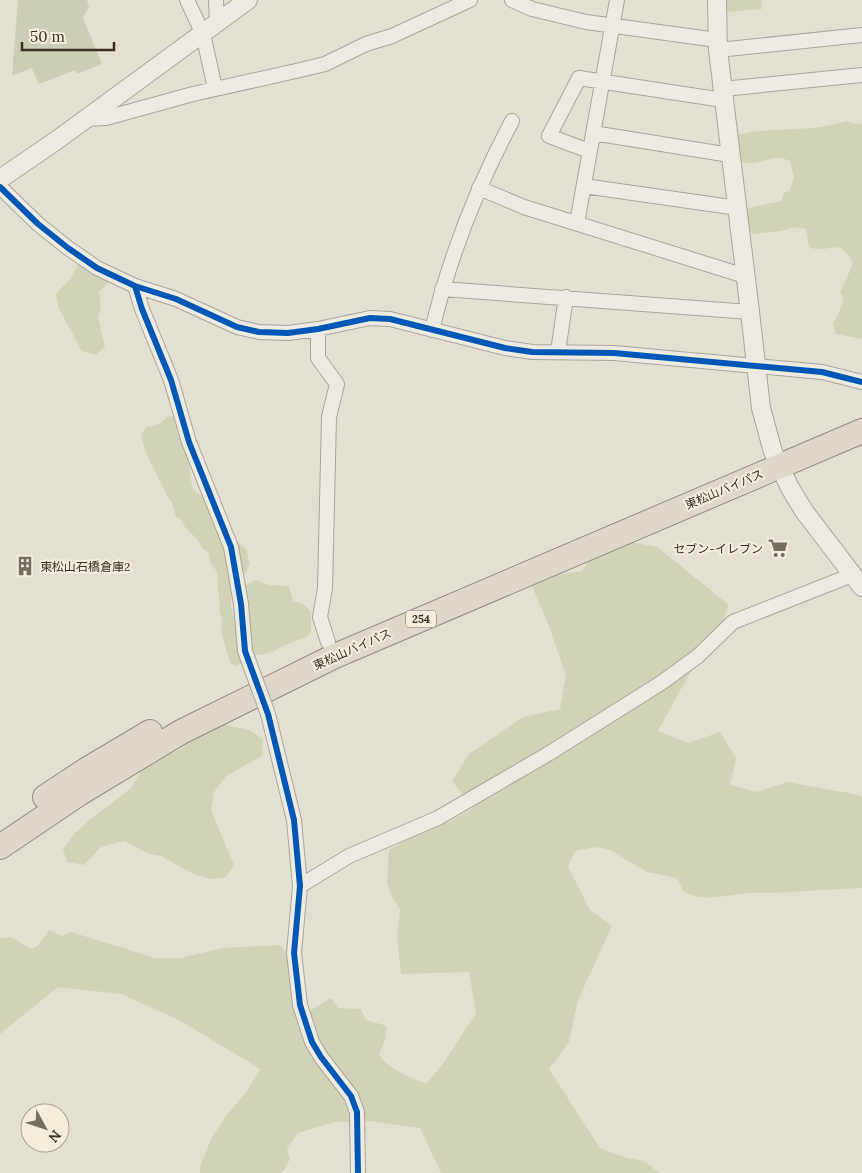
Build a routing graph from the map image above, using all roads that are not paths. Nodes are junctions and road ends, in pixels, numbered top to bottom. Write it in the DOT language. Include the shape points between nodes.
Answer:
graph roads {
  1 [pos="187,0"];
  2 [pos="216,0"];
  3 [pos="248,0"];
  4 [pos="470,0"];
  5 [pos="512,0"];
  6 [pos="617,0"];
  7 [pos="717,0"];
  8 [pos="218,23"];
  9 [pos="613,26"];
  10 [pos="203,34"];
  11 [pos="862,36"];
  12 [pos="717,45"];
  13 [pos="862,75"];
  14 [pos="603,81"];
  15 [pos="215,88"];
  16 [pos="723,95"];
  17 [pos="85,119"];
  18 [pos="512,121"];
  19 [pos="593,133"];
  20 [pos="589,151"];
  21 [pos="730,155"];
  22 [pos="0,179"];
  23 [pos="584,186"];
  24 [pos="0,187"];
  25 [pos="479,188"];
  26 [pos="738,208"];
  27 [pos="577,223"];
  28 [pos="745,276"];
  29 [pos="135,286"];
  30 [pos="442,289"];
  31 [pos="566,297"];
  32 [pos="750,312"];
  33 [pos="318,329"];
  34 [pos="432,330"];
  35 [pos="558,352"];
  36 [pos="757,366"];
  37 [pos="862,382"];
  38 [pos="862,414"];
  39 [pos="862,431"];
  40 [pos="775,459"];
  41 [pos="857,581"];
  42 [pos="328,642"];
  43 [pos="0,828"];
  44 [pos="0,847"];
  45 [pos="300,886"];
  46 [pos="358,1173"];
  1 -- 10 [label="street"];
  2 -- 8 [label="street"];
  3 -- 8 [label="street"];
  4 -- 15 [label="street" via="325,64"];
  5 -- 9 [label="street" via="532,9"];
  6 -- 9 [label="street"];
  7 -- 12 [label="street"];
  8 -- 10 [label="street"];
  9 -- 12 [label="street"];
  9 -- 14 [label="street"];
  10 -- 15 [label="street"];
  10 -- 17 [label="street"];
  11 -- 12 [label="street"];
  12 -- 16 [label="street"];
  13 -- 16 [label="street"];
  14 -- 16 [label="street"];
  14 -- 19 [label="street"];
  14 -- 20 [label="street" via="579,78 549,136"];
  15 -- 17 [label="street" via="106,118"];
  16 -- 21 [label="street"];
  17 -- 22 [label="street"];
  18 -- 25 [label="street"];
  19 -- 20 [label="street"];
  19 -- 21 [label="street"];
  20 -- 23 [label="street"];
  21 -- 26 [label="street"];
  23 -- 26 [label="street"];
  23 -- 27 [label="street"];
  24 -- 29 [label="street" via="68,248 97,268"];
  25 -- 27 [label="street" via="524,207"];
  25 -- 30 [label="street" via="462,227"];
  26 -- 28 [label="street"];
  27 -- 28 [label="street"];
  28 -- 32 [label="street"];
  29 -- 33 [label="street" via="176,299 237,328 288,333"];
  29 -- 45 [label="street, bridge" via="171,380 189,442 231,547 245,652 268,714 294,820"];
  30 -- 31 [label="street"];
  30 -- 34 [label="street"];
  31 -- 32 [label="street"];
  31 -- 35 [label="street"];
  32 -- 36 [label="street"];
  33 -- 34 [label="street" via="370,318 390,319"];
  33 -- 42 [label="street" via="318,358 337,384 329,417 325,588 320,617"];
  34 -- 35 [label="street" via="505,348"];
  35 -- 36 [label="street" via="614,353"];
  36 -- 37 [label="street" via="822,372"];
  36 -- 40 [label="street" via="761,408"];
  38 -- 40 [label="highway, 東松山バイパス / 254"];
  39 -- 40 [label="highway, 東松山バイパス / 254"];
  40 -- 41 [label="street" via="804,511"];
  40 -- 42 [label="highway, 東松山バイパス / 254"];
  40 -- 44 [label="highway, 東松山バイパス / 254" via="335,656 181,732"];
  41 -- 45 [label="street" via="733,622 698,656 662,683 548,754 438,818 349,856"];
  42 -- 43 [label="highway, 東松山バイパス / 254" via="155,729 86,770"];
  45 -- 46 [label="street" via="294,953 300,1005 312,1042 351,1096 357,1112"];
}
